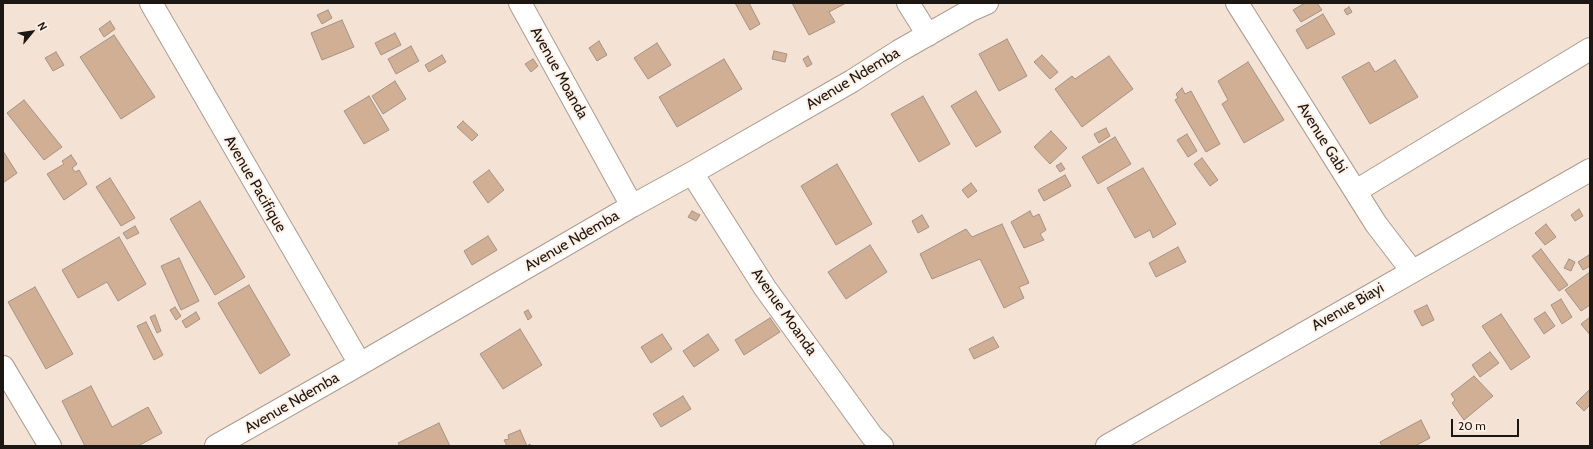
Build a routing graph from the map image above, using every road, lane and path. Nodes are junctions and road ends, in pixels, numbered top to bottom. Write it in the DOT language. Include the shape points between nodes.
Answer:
graph roads {
  1 [pos="151,3"];
  2 [pos="520,3"];
  3 [pos="908,3"];
  4 [pos="987,3"];
  5 [pos="1237,3"];
  6 [pos="928,35"];
  7 [pos="1590,49"];
  8 [pos="1590,170"];
  9 [pos="692,173"];
  10 [pos="1356,191"];
  11 [pos="632,206"];
  12 [pos="1412,271"];
  13 [pos="360,364"];
  14 [pos="3,366"];
  15 [pos="50,446"];
  16 [pos="216,446"];
  17 [pos="882,446"];
  18 [pos="1107,446"];
  1 -- 13 [label="street, Avenue Pacifique"];
  2 -- 11 [label="street, Avenue Moanda"];
  3 -- 6 [label="street"];
  4 -- 6 [label="street, Avenue Ndemba"];
  5 -- 10 [label="street, Avenue Gabi"];
  6 -- 9 [label="street, Avenue Ndemba"];
  7 -- 10 [label="street"];
  8 -- 12 [label="street, Avenue Biayi"];
  9 -- 11 [label="street, Avenue Ndemba"];
  9 -- 17 [label="street, Avenue Moanda" via="765,288 872,436"];
  10 -- 12 [label="street, Avenue Gabi" via="1376,224"];
  11 -- 13 [label="street, Avenue Ndemba"];
  12 -- 18 [label="street, Avenue Biayi"];
  13 -- 16 [label="street, Avenue Ndemba"];
  14 -- 15 [label="street"];
}
